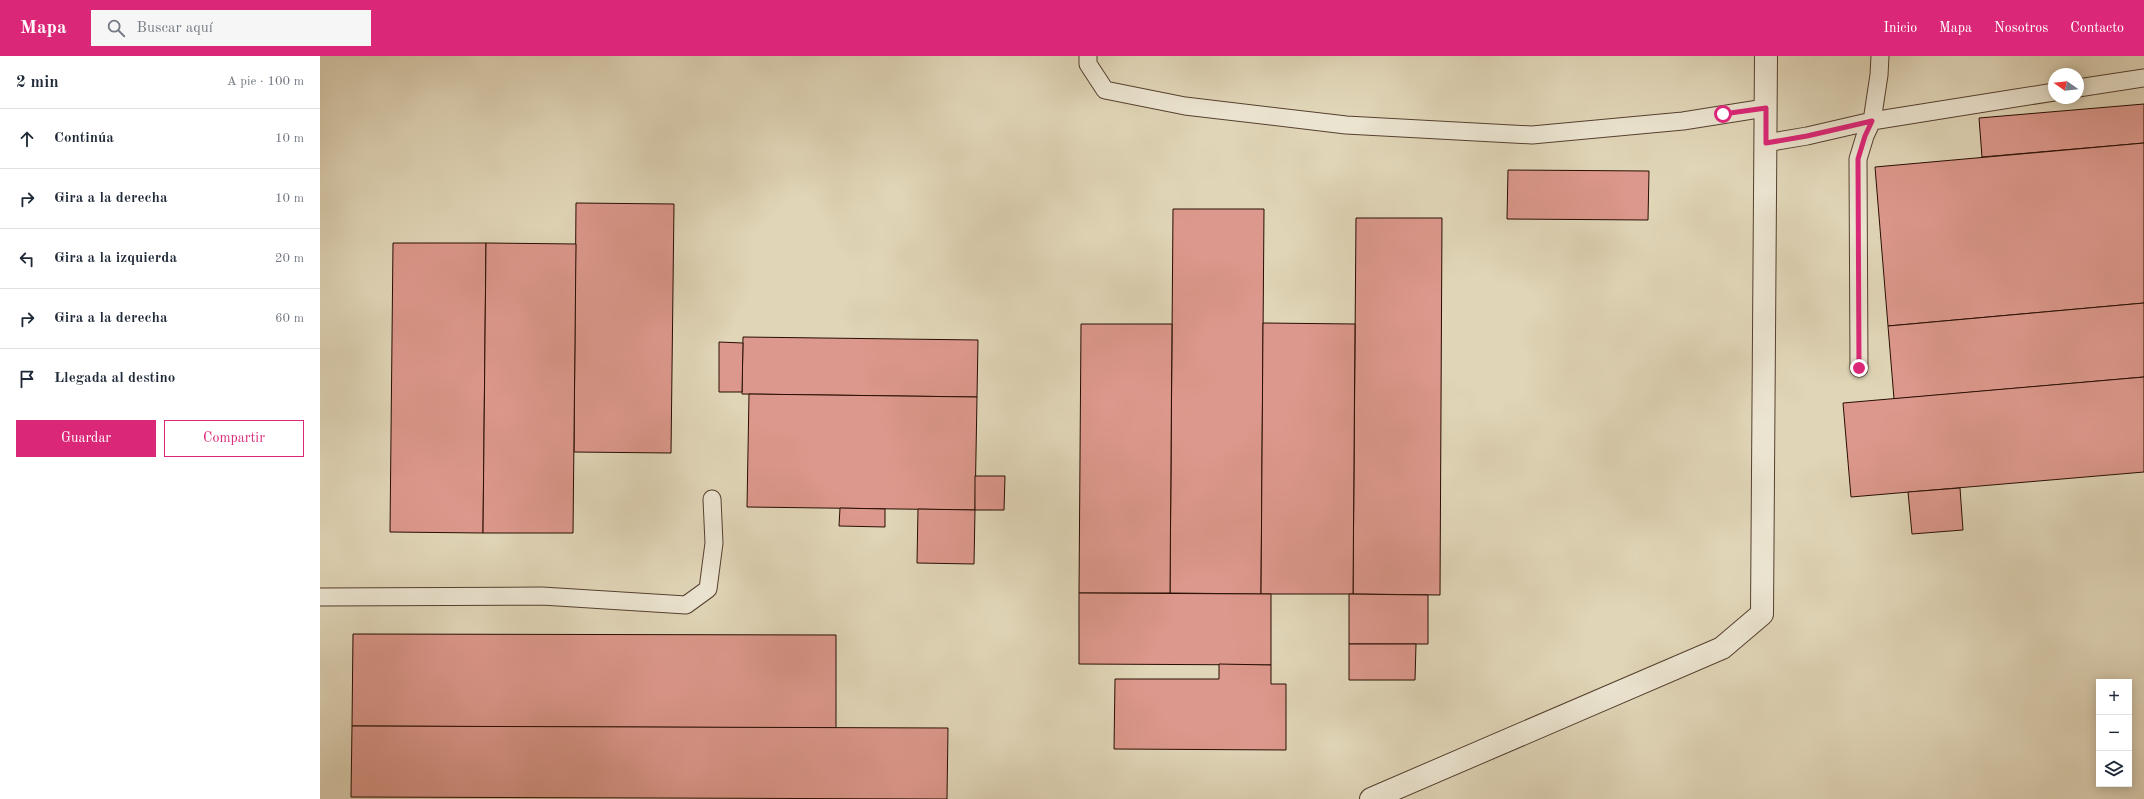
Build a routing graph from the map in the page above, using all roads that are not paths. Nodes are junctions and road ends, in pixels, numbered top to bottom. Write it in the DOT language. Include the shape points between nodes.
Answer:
graph roads {
  1 [pos="1088,56"];
  2 [pos="1766,56"];
  3 [pos="1880,56"];
  4 [pos="2144,78"];
  5 [pos="2084,87"];
  6 [pos="2048,93"];
  7 [pos="1766,108"];
  8 [pos="1872,121"];
  9 [pos="1766,143"];
  10 [pos="1859,368"];
  11 [pos="712,499"];
  12 [pos="320,597"];
  13 [pos="1371,799"];
  1 -- 7 [label="lane" via="1088,64 1105,90 1185,106 1346,125 1532,135 1683,121"];
  2 -- 7 [label="street"];
  3 -- 8 [label="lane"];
  4 -- 5 [label="lane"];
  6 -- 8 [label="lane"];
  7 -- 9 [label="street"];
  8 -- 9 [label="lane"];
  8 -- 10 [label="lane" via="1858,159"];
  9 -- 13 [label="street" via="1762,614 1722,648"];
  11 -- 12 [label="lane" via="714,542 708,589 686,605 542,596"];
}
